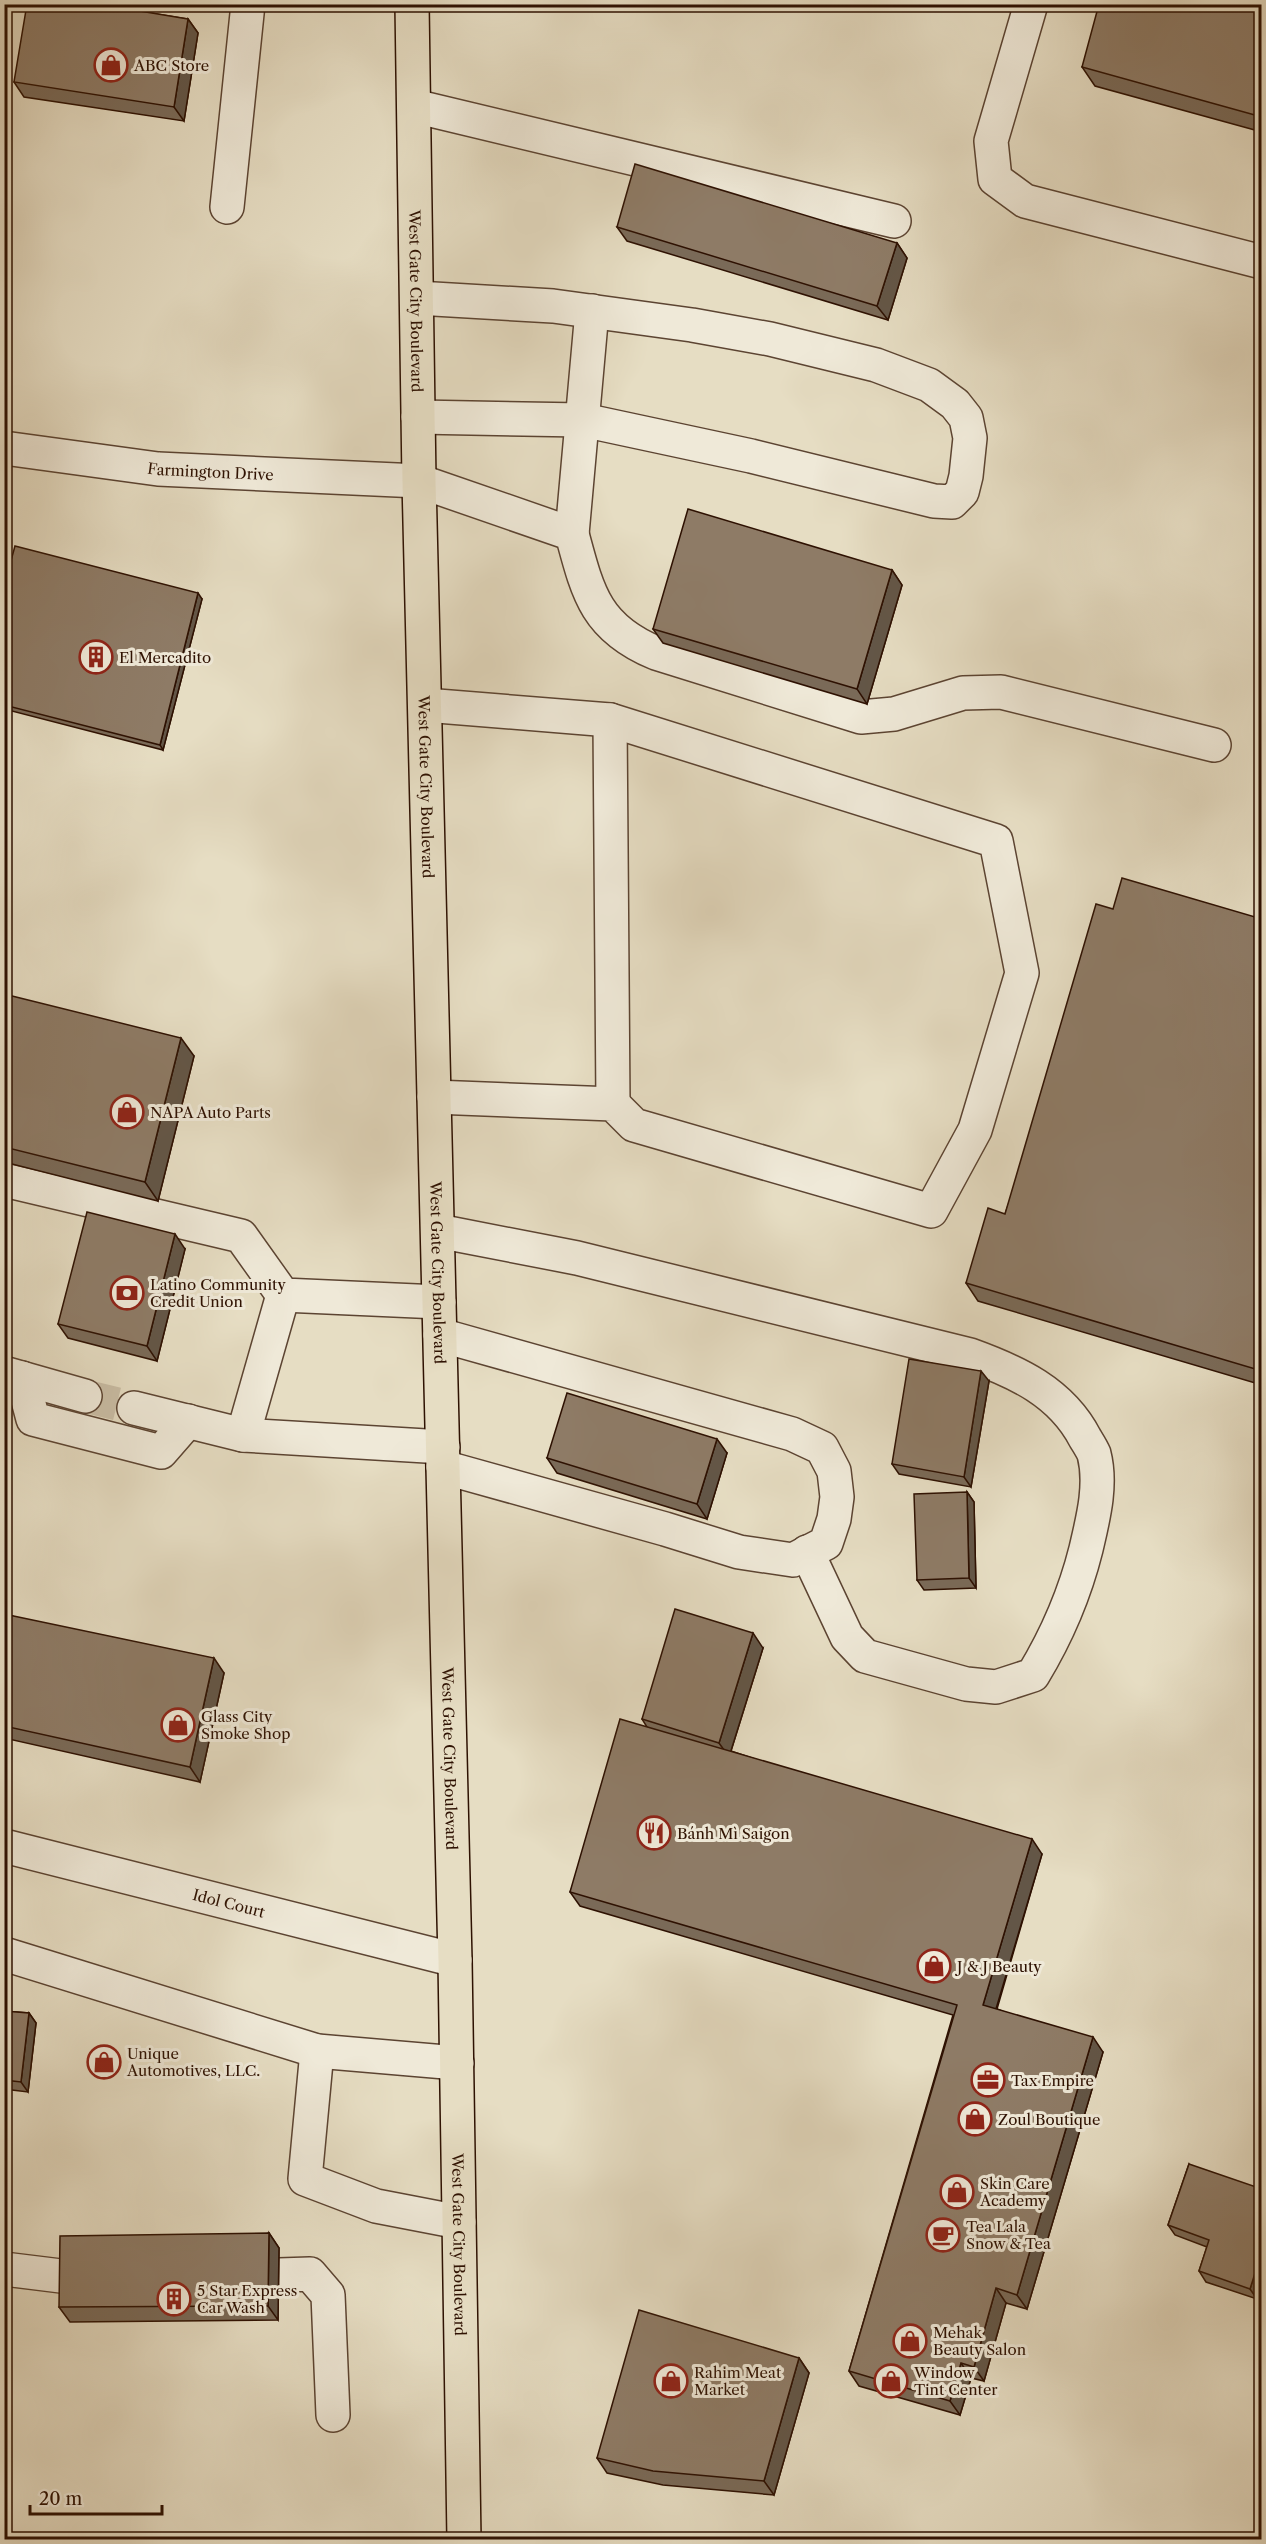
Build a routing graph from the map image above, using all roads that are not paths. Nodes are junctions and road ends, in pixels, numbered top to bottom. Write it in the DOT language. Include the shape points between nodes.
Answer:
graph roads {
  1 [pos="248,4"];
  2 [pos="412,4"];
  3 [pos="1030,4"];
  4 [pos="414,106"];
  5 [pos="227,207"];
  6 [pos="894,221"];
  7 [pos="1262,262"];
  8 [pos="417,298"];
  9 [pos="591,311"];
  10 [pos="418,417"];
  11 [pos="583,420"];
  12 [pos="4,448"];
  13 [pos="419,481"];
  14 [pos="572,534"];
  15 [pos="424,705"];
  16 [pos="610,720"];
  17 [pos="1214,746"];
  18 [pos="434,1096"];
  19 [pos="613,1104"];
  20 [pos="4,1180"];
  21 [pos="438,1231"];
  22 [pos="283,1296"];
  23 [pos="439,1302"];
  24 [pos="440,1335"];
  25 [pos="13,1376"];
  26 [pos="85,1396"];
  27 [pos="134,1408"];
  28 [pos="188,1421"];
  29 [pos="243,1435"];
  30 [pos="443,1457"];
  31 [pos="807,1552"];
  32 [pos="4,1845"];
  33 [pos="4,1954"];
  34 [pos="455,1960"];
  35 [pos="317,2051"];
  36 [pos="457,2063"];
  37 [pos="459,2222"];
  38 [pos="4,2269"];
  39 [pos="279,2275"];
  40 [pos="69,2277"];
  41 [pos="333,2415"];
  42 [pos="464,2540"];
  1 -- 5 [label="street"];
  2 -- 4 [label="main road, West Gate City Boulevard"];
  3 -- 7 [label="street" via="991,141 995,180 1025,201"];
  4 -- 6 [label="street"];
  4 -- 8 [label="main road, West Gate City Boulevard"];
  8 -- 9 [label="street"];
  8 -- 10 [label="main road, West Gate City Boulevard"];
  9 -- 11 [label="street"];
  9 -- 11 [label="street" via="770,339 876,365 929,385 955,405 966,418 970,438 962,492 952,502"];
  10 -- 11 [label="street"];
  10 -- 13 [label="main road, West Gate City Boulevard"];
  11 -- 14 [label="street"];
  12 -- 13 [label="street, Farmington Drive" via="158,469"];
  13 -- 14 [label="street, Farmington Drive"];
  13 -- 15 [label="main road, West Gate City Boulevard"];
  14 -- 17 [label="street" via="602,616 616,631 656,653 861,717 894,714 963,693 1001,692"];
  15 -- 16 [label="street"];
  15 -- 18 [label="main road, West Gate City Boulevard"];
  16 -- 19 [label="street"];
  16 -- 19 [label="street" via="996,841 1022,973 975,1130 931,1211 634,1125"];
  18 -- 19 [label="street"];
  18 -- 21 [label="main road, West Gate City Boulevard"];
  20 -- 22 [label="street" via="241,1236"];
  21 -- 23 [label="main road, West Gate City Boulevard"];
  21 -- 31 [label="street" via="577,1258 970,1355 1024,1377 1051,1395 1076,1420 1094,1454 1097,1484 1093,1521 1082,1563 1049,1648 1033,1675 996,1687 966,1684 865,1656 847,1637"];
  22 -- 23 [label="street"];
  22 -- 29 [label="street"];
  23 -- 24 [label="main road, West Gate City Boulevard"];
  24 -- 30 [label="main road, West Gate City Boulevard"];
  24 -- 31 [label="street" via="792,1434 822,1448 834,1471 834,1519 826,1543"];
  25 -- 26 [label="street"];
  25 -- 28 [label="street" via="33,1419 161,1452"];
  27 -- 28 [label="street"];
  28 -- 29 [label="street"];
  29 -- 30 [label="street"];
  30 -- 31 [label="street" via="739,1552 793,1560"];
  30 -- 34 [label="main road, West Gate City Boulevard"];
  32 -- 34 [label="street, Idol Court"];
  33 -- 35 [label="street"];
  34 -- 36 [label="main road, West Gate City Boulevard"];
  35 -- 36 [label="street"];
  35 -- 37 [label="street" via="305,2179 376,2206"];
  36 -- 37 [label="main road, West Gate City Boulevard"];
  37 -- 42 [label="main road, West Gate City Boulevard"];
  38 -- 40 [label="street"];
  39 -- 41 [label="street" via="310,2274 328,2295"];
}
